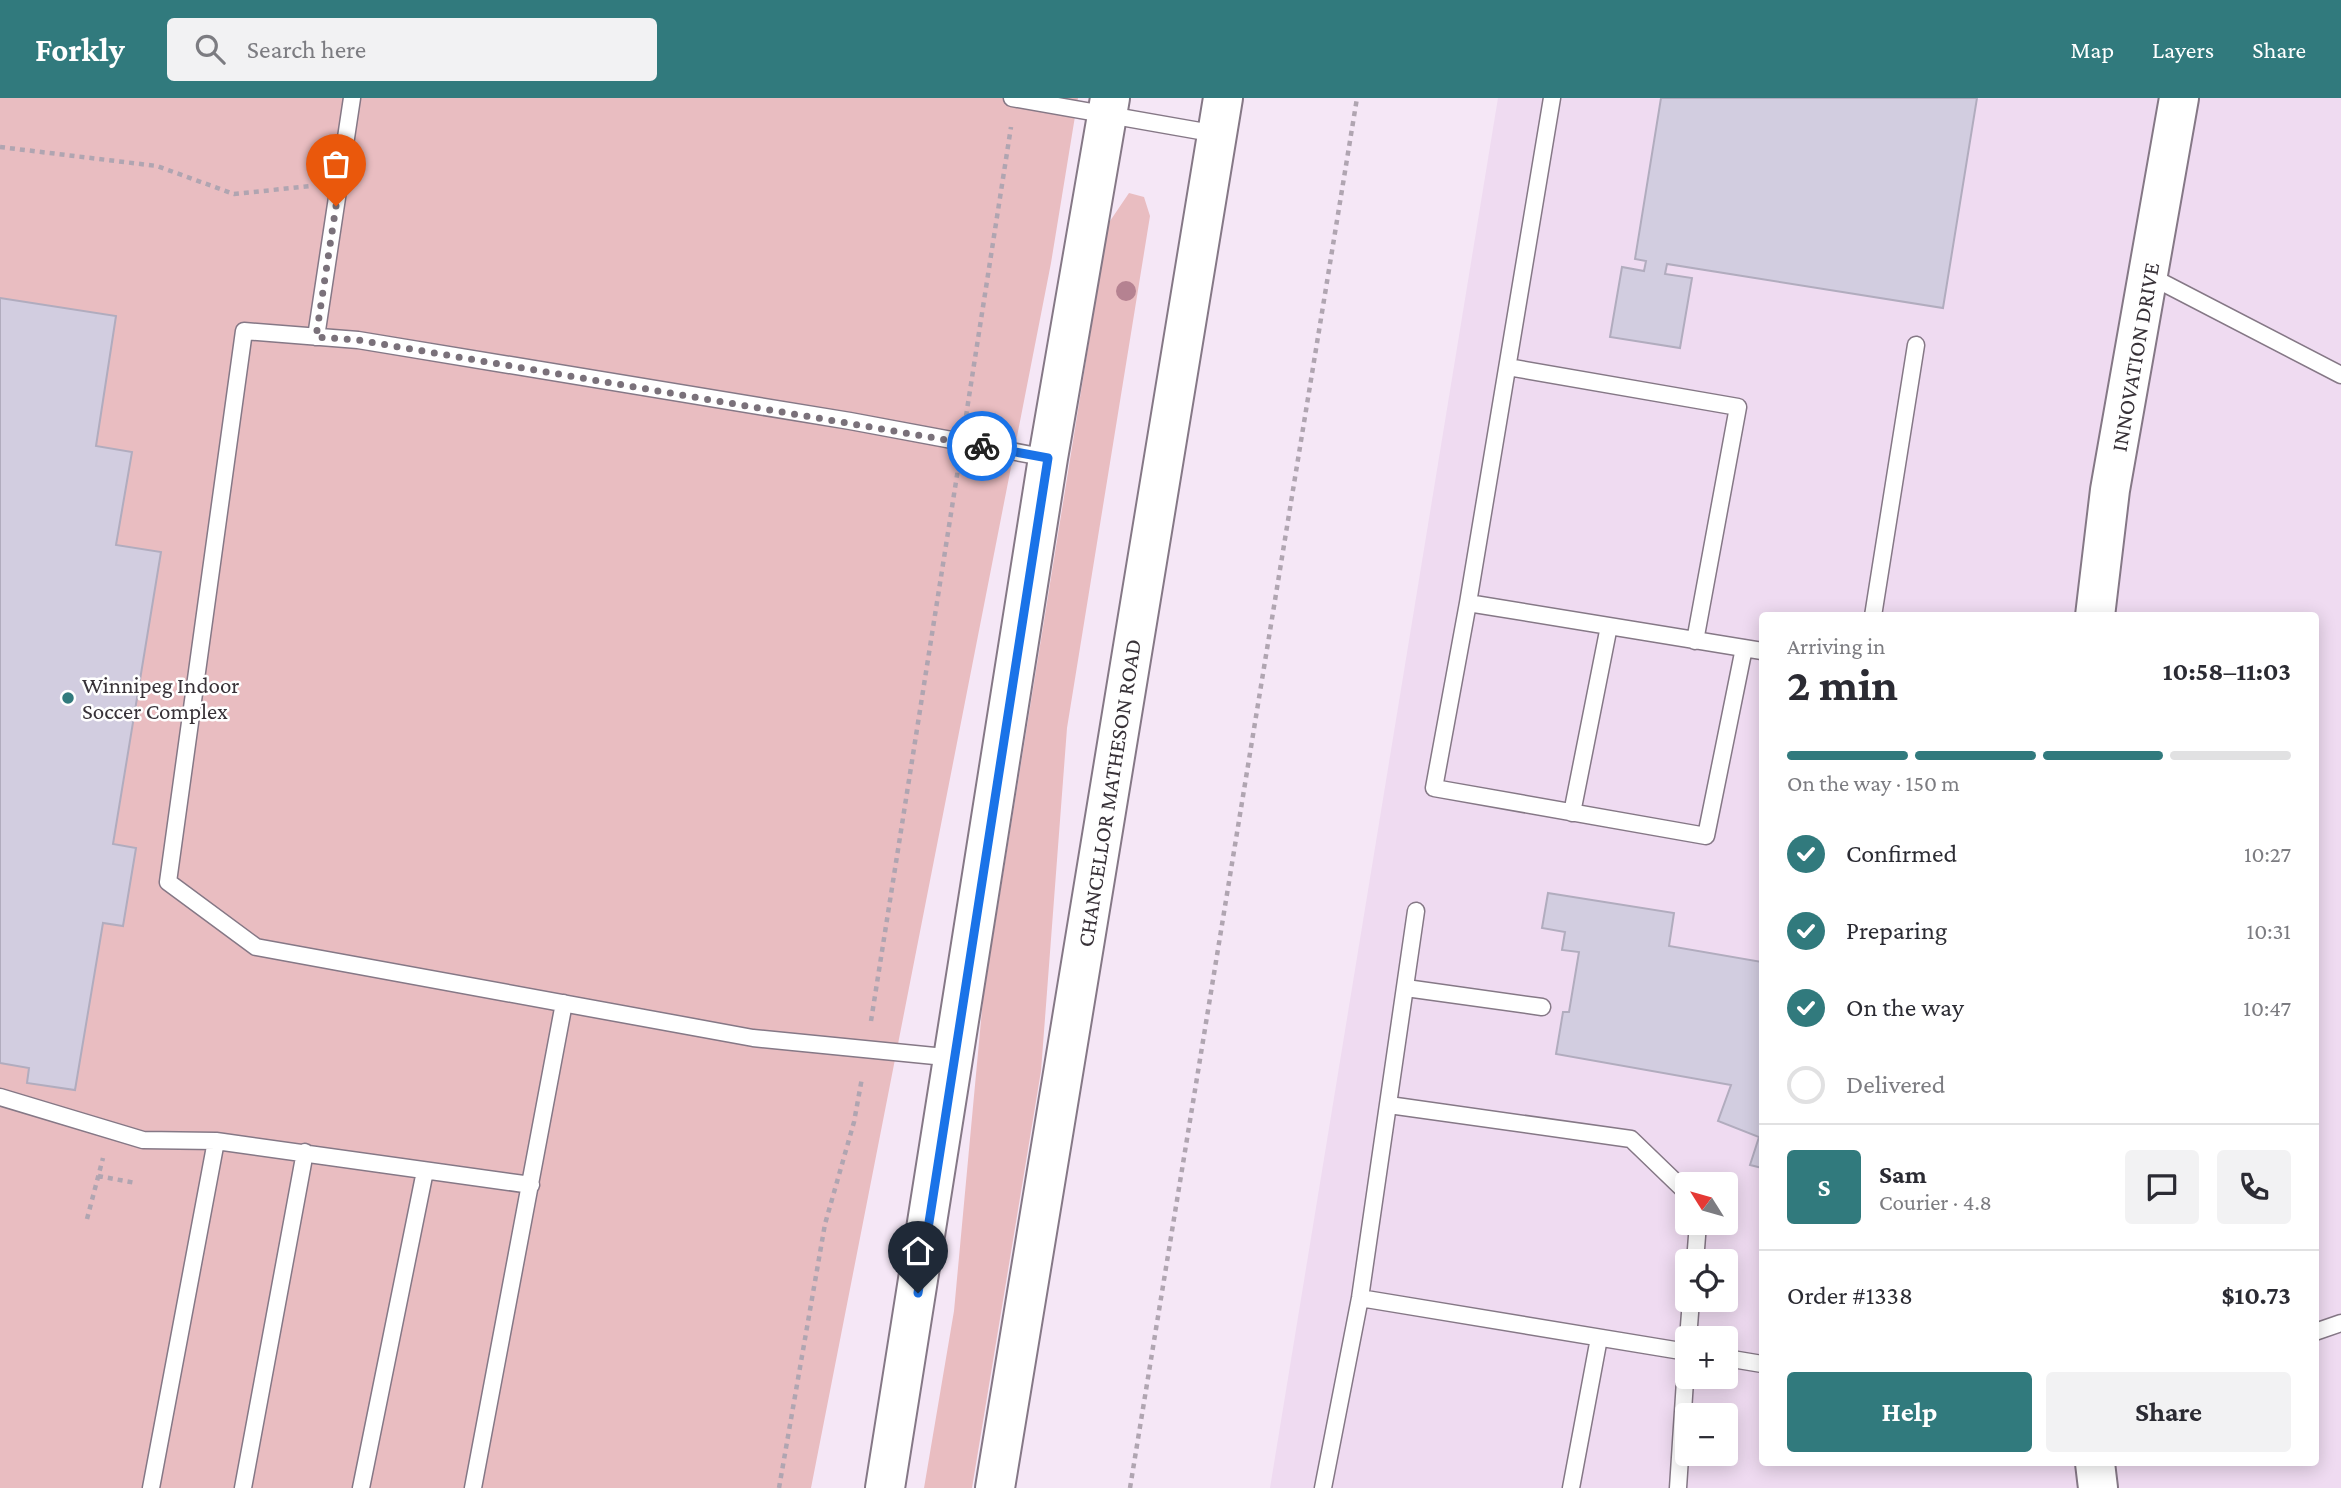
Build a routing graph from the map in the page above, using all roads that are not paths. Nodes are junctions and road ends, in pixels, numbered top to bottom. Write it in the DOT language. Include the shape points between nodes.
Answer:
graph roads {
  1 [pos="352,98"];
  2 [pos="1014,98"];
  3 [pos="1552,98"];
  4 [pos="2179,98"];
  5 [pos="1105,104"];
  6 [pos="1220,116"];
  7 [pos="2150,275"];
  8 [pos="316,337"];
  9 [pos="1916,345"];
  10 [pos="1508,368"];
  11 [pos="2341,375"];
  12 [pos="1048,458"];
  13 [pos="1468,603"];
  14 [pos="1874,612"];
  15 [pos="2095,612"];
  16 [pos="1609,626"];
  17 [pos="1695,641"];
  18 [pos="1744,648"];
  19 [pos="1759,650"];
  20 [pos="1572,813"];
  21 [pos="1416,911"];
  22 [pos="1406,988"];
  23 [pos="564,1003"];
  24 [pos="1542,1007"];
  25 [pos="955,1058"];
  26 [pos="0,1097"];
  27 [pos="1389,1105"];
  28 [pos="216,1141"];
  29 [pos="305,1152"];
  30 [pos="425,1171"];
  31 [pos="1675,1181"];
  32 [pos="531,1185"];
  33 [pos="1360,1298"];
  34 [pos="2341,1323"];
  35 [pos="2319,1331"];
  36 [pos="1599,1338"];
  37 [pos="1675,1349"];
  38 [pos="1738,1360"];
  39 [pos="1759,1364"];
  40 [pos="1685,1389"];
  41 [pos="2095,1466"];
  42 [pos="151,1488"];
  43 [pos="243,1488"];
  44 [pos="361,1488"];
  45 [pos="473,1488"];
  46 [pos="885,1488"];
  47 [pos="995,1488"];
  48 [pos="1323,1488"];
  49 [pos="1571,1488"];
  50 [pos="1678,1488"];
  51 [pos="2098,1488"];
  1 -- 8 [label="lane"];
  2 -- 5 [label="lane"];
  3 -- 10 [label="lane"];
  4 -- 7 [label="main road, INNOVATION DRIVE"];
  5 -- 6 [label="lane"];
  5 -- 12 [label="main road"];
  6 -- 47 [label="main road, CHANCELLOR MATHESON ROAD"];
  7 -- 11 [label="lane"];
  7 -- 15 [label="main road, INNOVATION DRIVE" via="2110,491"];
  8 -- 12 [label="lane" via="358,340"];
  8 -- 23 [label="lane" via="244,331 168,882 256,947"];
  9 -- 14 [label="lane"];
  10 -- 13 [label="lane"];
  10 -- 17 [label="lane" via="1738,407"];
  12 -- 25 [label="main road"];
  13 -- 16 [label="lane"];
  13 -- 20 [label="lane" via="1434,788"];
  16 -- 17 [label="lane"];
  16 -- 20 [label="lane"];
  17 -- 18 [label="lane"];
  18 -- 19 [label="lane"];
  18 -- 20 [label="lane" via="1706,836"];
  21 -- 22 [label="lane"];
  22 -- 24 [label="lane"];
  22 -- 27 [label="lane"];
  23 -- 25 [label="lane" via="753,1038"];
  23 -- 32 [label="lane"];
  25 -- 46 [label="main road"];
  26 -- 28 [label="lane" via="143,1140"];
  27 -- 31 [label="lane" via="1631,1139"];
  27 -- 33 [label="lane"];
  28 -- 29 [label="lane"];
  28 -- 42 [label="lane"];
  29 -- 30 [label="lane"];
  29 -- 43 [label="lane"];
  30 -- 32 [label="lane"];
  30 -- 44 [label="lane"];
  32 -- 45 [label="lane"];
  33 -- 36 [label="lane"];
  33 -- 48 [label="lane"];
  34 -- 35 [label="lane"];
  36 -- 37 [label="lane"];
  36 -- 49 [label="lane"];
  38 -- 39 [label="lane"];
  40 -- 50 [label="lane"];
  41 -- 51 [label="main road"];
}
